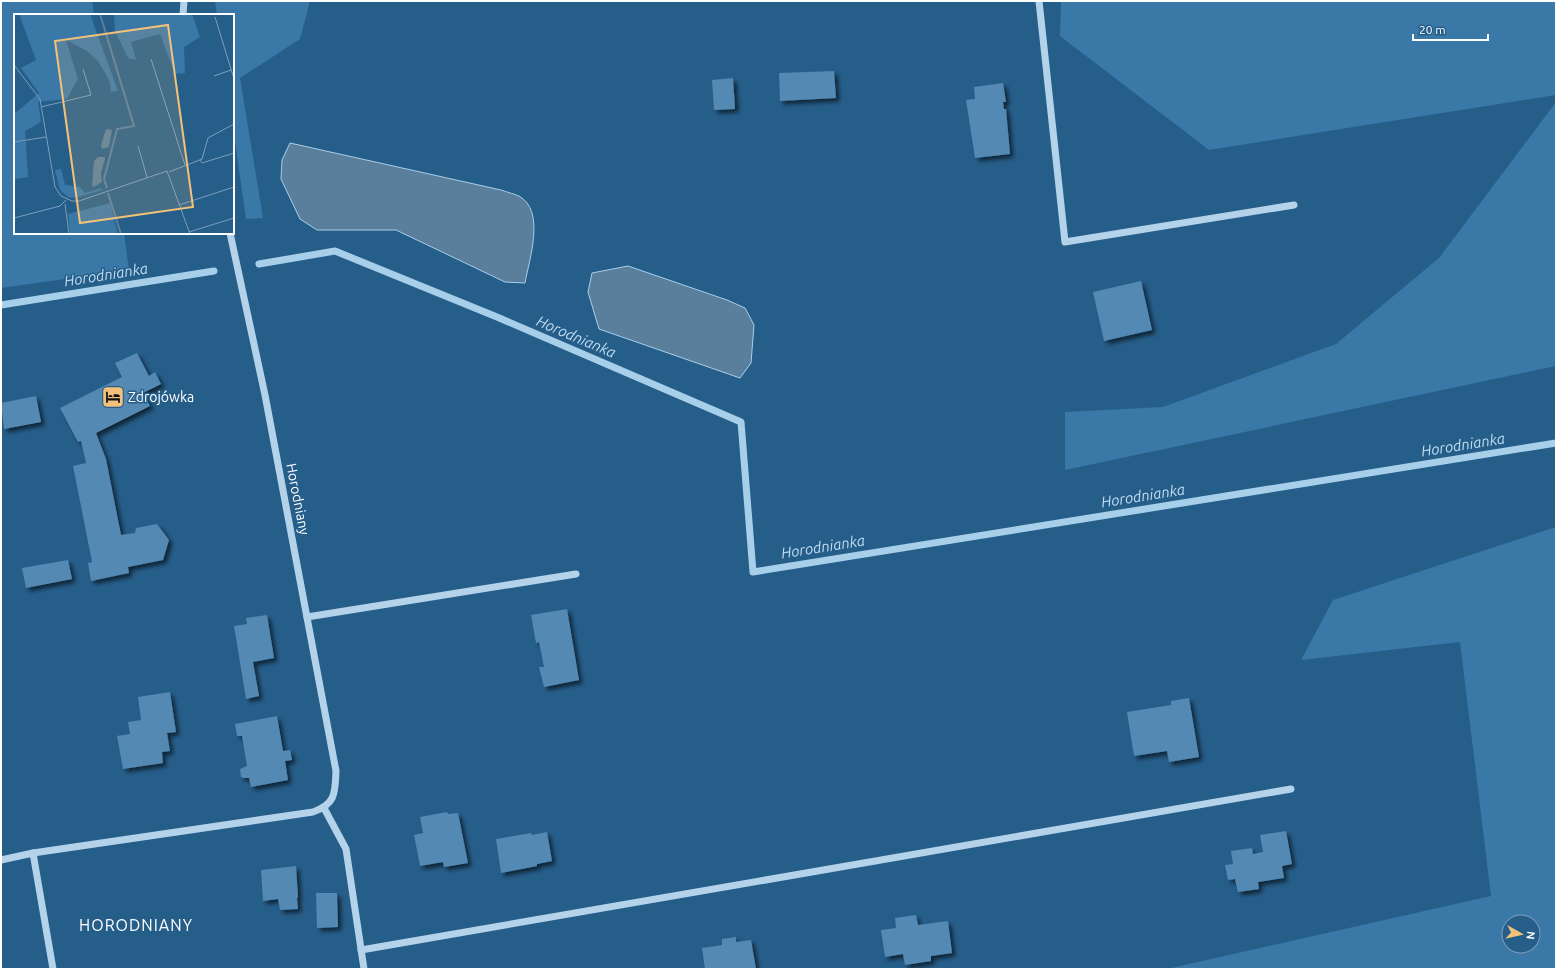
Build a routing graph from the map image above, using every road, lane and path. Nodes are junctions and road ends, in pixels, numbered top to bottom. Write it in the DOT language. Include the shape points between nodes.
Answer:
graph roads {
  1 [pos="184,1"];
  2 [pos="1039,1"];
  3 [pos="183,14"];
  4 [pos="1294,205"];
  5 [pos="230,234"];
  6 [pos="576,574"];
  7 [pos="307,617"];
  8 [pos="1291,789"];
  9 [pos="324,808"];
  10 [pos="32,853"];
  11 [pos="1,860"];
  12 [pos="361,950"];
  13 [pos="53,969"];
  14 [pos="364,969"];
  1 -- 3 [label="street"];
  2 -- 4 [label="street" via="1065,242"];
  5 -- 7 [label="street, Horodniany" via="265,395"];
  6 -- 7 [label="street"];
  7 -- 9 [label="street, Horodniany" via="336,771 335,793"];
  8 -- 12 [label="street"];
  9 -- 10 [label="street" via="312,812"];
  9 -- 12 [label="street" via="346,849"];
  10 -- 11 [label="street"];
  10 -- 13 [label="street"];
  12 -- 14 [label="street"];
}
